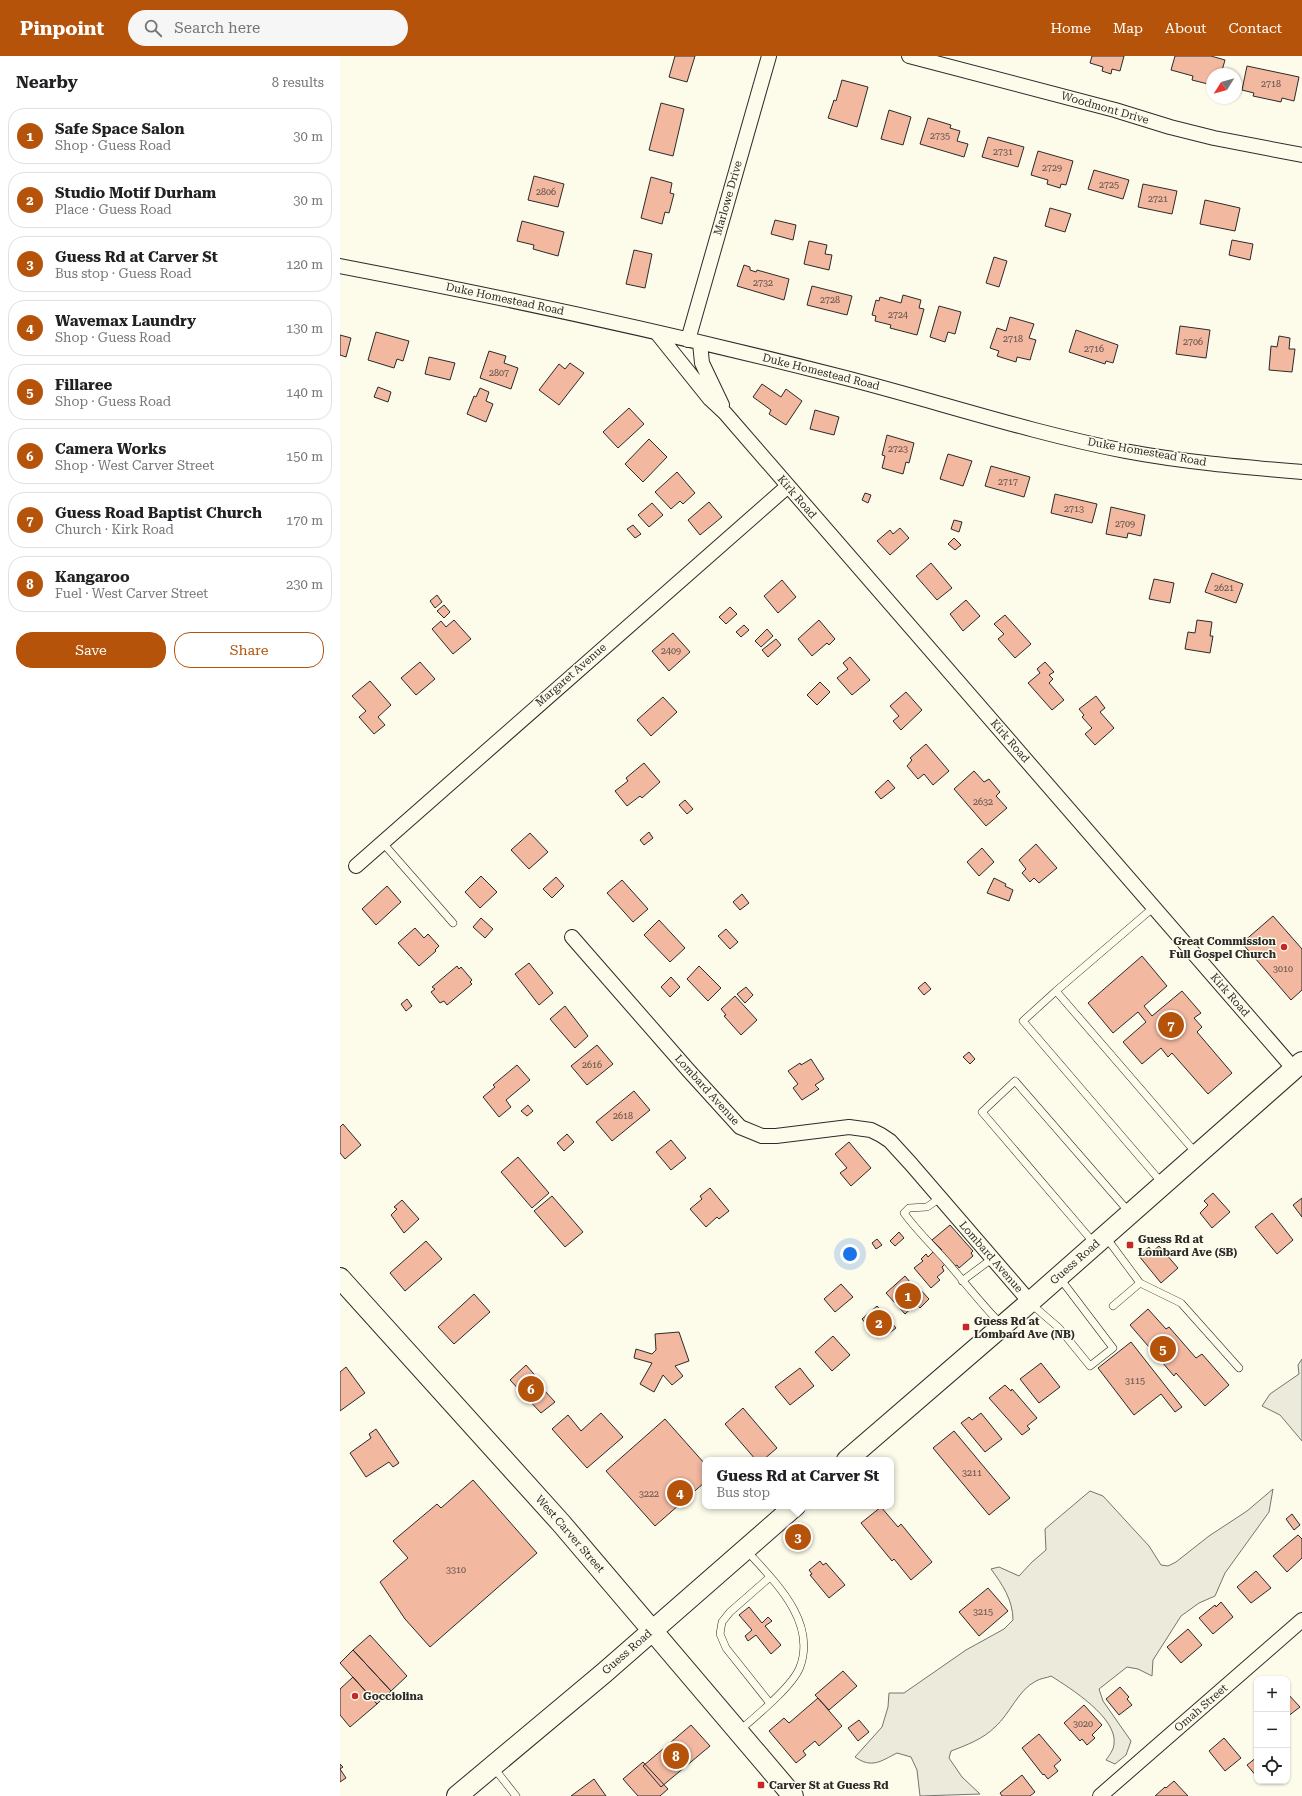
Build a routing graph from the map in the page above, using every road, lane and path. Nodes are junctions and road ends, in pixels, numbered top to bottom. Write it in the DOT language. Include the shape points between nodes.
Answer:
graph roads {
  1 [pos="769,56"];
  2 [pos="909,56"];
  3 [pos="1302,155"];
  4 [pos="340,266"];
  5 [pos="656,333"];
  6 [pos="694,341"];
  7 [pos="726,413"];
  8 [pos="1302,472"];
  9 [pos="788,486"];
  10 [pos="382,842"];
  11 [pos="356,866"];
  12 [pos="1154,907"];
  13 [pos="453,923"];
  14 [pos="572,937"];
  15 [pos="1056,991"];
  16 [pos="1298,1066"];
  17 [pos="1198,1154"];
  18 [pos="1164,1184"];
  19 [pos="940,1198"];
  20 [pos="1131,1213"];
  21 [pos="1100,1240"];
  22 [pos="993,1258"];
  23 [pos="1059,1277"];
  24 [pos="340,1278"];
  25 [pos="962,1281"];
  26 [pos="1140,1283"];
  27 [pos="1030,1302"];
  28 [pos="1113,1306"];
  29 [pos="1003,1326"];
  30 [pos="1239,1368"];
  31 [pos="850,1457"];
  32 [pos="791,1509"];
  33 [pos="745,1549"];
  34 [pos="770,1577"];
  35 [pos="1302,1620"];
  36 [pos="653,1630"];
  37 [pos="769,1702"];
  38 [pos="739,1731"];
  39 [pos="492,1766"];
  40 [pos="457,1796"];
  41 [pos="516,1796"];
  42 [pos="793,1796"];
  43 [pos="1100,1796"];
  1 -- 6 [label="street, Marlowe Drive"];
  2 -- 3 [label="street, Woodmont Drive" via="1170,127"];
  4 -- 5 [label="street, Duke Homestead Road" via="492,295"];
  5 -- 6 [label="street, Duke Homestead Road"];
  5 -- 7 [label="street, Kirk Road" via="710,399"];
  6 -- 7 [label="street, Kirk Road"];
  6 -- 8 [label="street, Duke Homestead Road" via="1114,448 1208,463"];
  7 -- 9 [label="street, Kirk Road"];
  9 -- 10 [label="street, Margaret Avenue"];
  9 -- 12 [label="street, Kirk Road"];
  10 -- 11 [label="street, Margaret Avenue"];
  10 -- 13 [label="lane"];
  12 -- 15 [label="lane"];
  12 -- 16 [label="street, Kirk Road"];
  14 -- 19 [label="street, Lombard Avenue" via="740,1127 762,1136 848,1127 871,1130 890,1141"];
  15 -- 17 [label="lane"];
  15 -- 18 [label="lane" via="1023,1021"];
  16 -- 17 [label="main road, Guess Road"];
  17 -- 18 [label="main road, Guess Road"];
  18 -- 20 [label="main road, Guess Road"];
  19 -- 22 [label="street, Lombard Avenue"];
  19 -- 25 [label="lane" via="928,1207 909,1208 904,1213"];
  20 -- 21 [label="main road, Guess Road"];
  20 -- 21 [label="lane" via="1015,1081 982,1112"];
  21 -- 23 [label="main road, Guess Road"];
  21 -- 26 [label="lane"];
  22 -- 25 [label="lane"];
  22 -- 27 [label="street, Lombard Avenue"];
  23 -- 27 [label="main road, Guess Road"];
  23 -- 27 [label="lane" via="1113,1348 1090,1366 1059,1328"];
  24 -- 36 [label="main road, West Carver Street" via="511,1466"];
  25 -- 29 [label="lane"];
  26 -- 28 [label="lane"];
  26 -- 30 [label="lane" via="1181,1303"];
  27 -- 29 [label="main road, Guess Road"];
  29 -- 31 [label="main road, Guess Road"];
  32 -- 33 [label="main road, Guess Road"];
  33 -- 34 [label="lane"];
  33 -- 36 [label="main road, Guess Road"];
  34 -- 37 [label="lane" via="794,1610 802,1631 803,1652 800,1668 790,1682"];
  34 -- 37 [label="lane" via="730,1612 722,1622 720,1634 726,1648"];
  35 -- 43 [label="street, Omah Street"];
  36 -- 38 [label="main road, West Carver Street"];
  36 -- 39 [label="main road, Guess Road"];
  37 -- 38 [label="lane"];
  38 -- 42 [label="main road, West Carver Street"];
  39 -- 40 [label="main road, Guess Road"];
  39 -- 41 [label="lane"];
}
